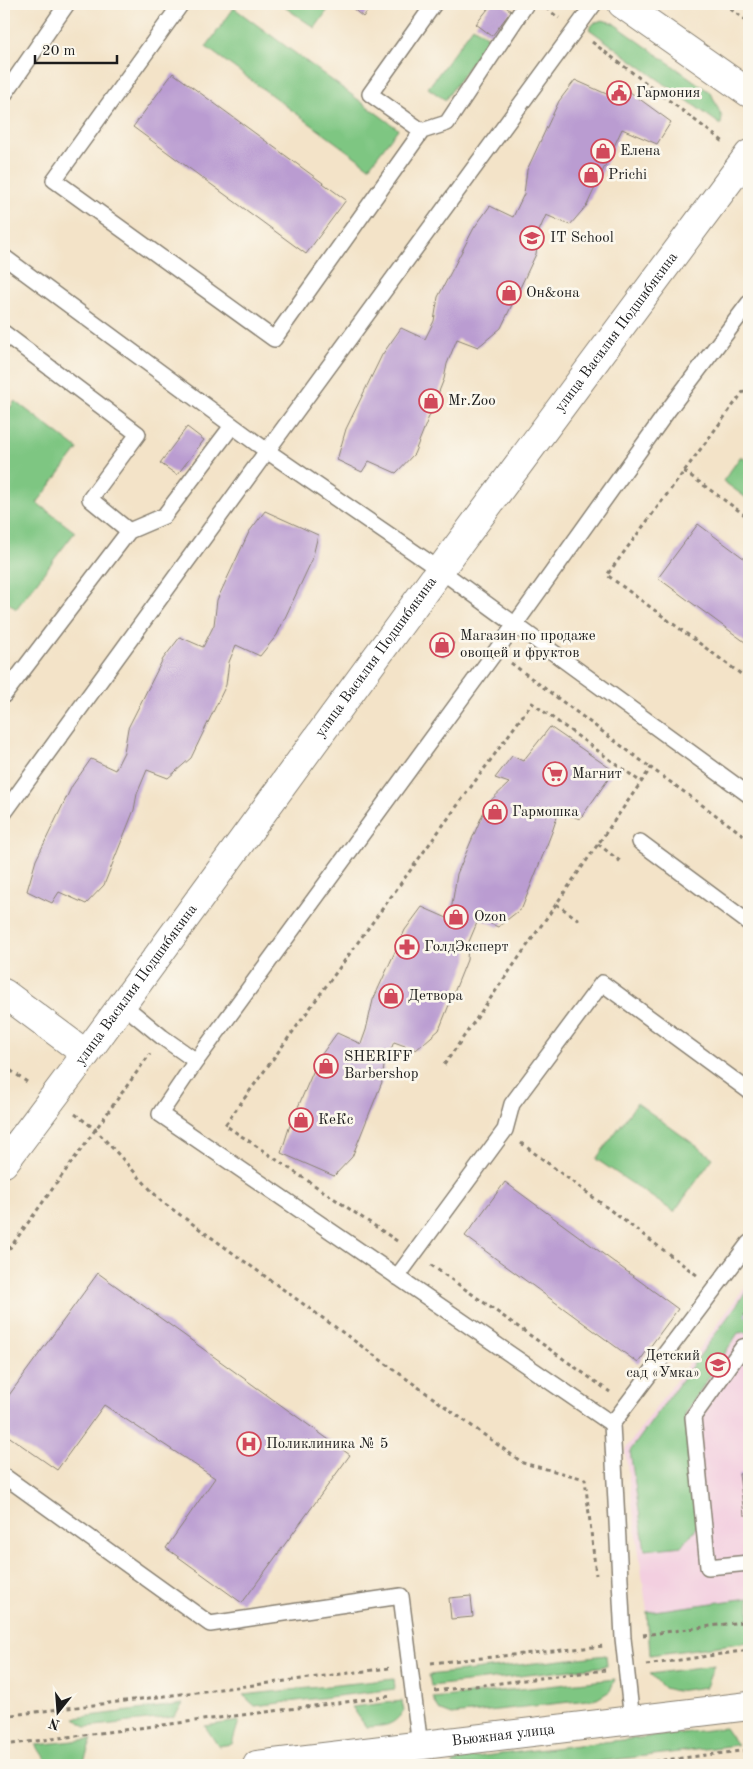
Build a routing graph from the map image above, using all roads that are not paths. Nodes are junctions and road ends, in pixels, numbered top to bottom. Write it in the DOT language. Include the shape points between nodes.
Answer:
graph roads {
  1 [pos="67,4"];
  2 [pos="181,4"];
  3 [pos="434,4"];
  4 [pos="526,4"];
  5 [pos="594,4"];
  6 [pos="622,4"];
  7 [pos="749,94"];
  8 [pos="4,95"];
  9 [pos="422,131"];
  10 [pos="748,156"];
  11 [pos="4,257"];
  12 [pos="749,303"];
  13 [pos="4,333"];
  14 [pos="232,426"];
  15 [pos="267,451"];
  16 [pos="129,531"];
  17 [pos="440,570"];
  18 [pos="515,625"];
  19 [pos="4,695"];
  20 [pos="749,795"];
  21 [pos="4,813"];
  22 [pos="640,842"];
  23 [pos="749,922"];
  24 [pos="4,993"];
  25 [pos="122,1004"];
  26 [pos="86,1054"];
  27 [pos="196,1061"];
  28 [pos="749,1091"];
  29 [pos="4,1162"];
  30 [pos="749,1243"];
  31 [pos="396,1276"];
  32 [pos="749,1346"];
  33 [pos="612,1424"];
  34 [pos="4,1476"];
  35 [pos="749,1563"];
  36 [pos="749,1706"];
  37 [pos="632,1721"];
  38 [pos="420,1746"];
  39 [pos="257,1765"];
  1 -- 8 [label="lane"];
  2 -- 9 [label="lane" via="54,180 274,339"];
  3 -- 9 [label="lane" via="370,94"];
  4 -- 9 [label="lane" via="447,123"];
  5 -- 15 [label="lane"];
  6 -- 7 [label="street"];
  10 -- 17 [label="street, улица Василия Подшибякина"];
  11 -- 14 [label="lane"];
  12 -- 18 [label="lane"];
  13 -- 16 [label="lane" via="138,434 90,499"];
  14 -- 15 [label="lane"];
  14 -- 16 [label="lane" via="164,516"];
  15 -- 17 [label="lane"];
  15 -- 21 [label="lane"];
  16 -- 19 [label="lane"];
  17 -- 18 [label="lane"];
  17 -- 25 [label="street, улица Василия Подшибякина"];
  18 -- 20 [label="lane"];
  18 -- 27 [label="lane"];
  22 -- 23 [label="lane"];
  24 -- 26 [label="street"];
  25 -- 26 [label="street, улица Василия Подшибякина"];
  25 -- 27 [label="lane"];
  26 -- 29 [label="street, улица Василия Подшибякина"];
  27 -- 31 [label="lane" via="160,1114"];
  28 -- 31 [label="lane" via="602,983 512,1104 505,1130"];
  30 -- 33 [label="lane"];
  31 -- 33 [label="lane"];
  32 -- 35 [label="lane" via="743,1347 693,1417 708,1567"];
  33 -- 37 [label="lane" via="623,1638"];
  34 -- 38 [label="lane" via="210,1624 401,1596"];
  36 -- 37 [label="street, Вьюжная улица"];
  37 -- 38 [label="street, Вьюжная улица"];
  38 -- 39 [label="street, Вьюжная улица"];
}
